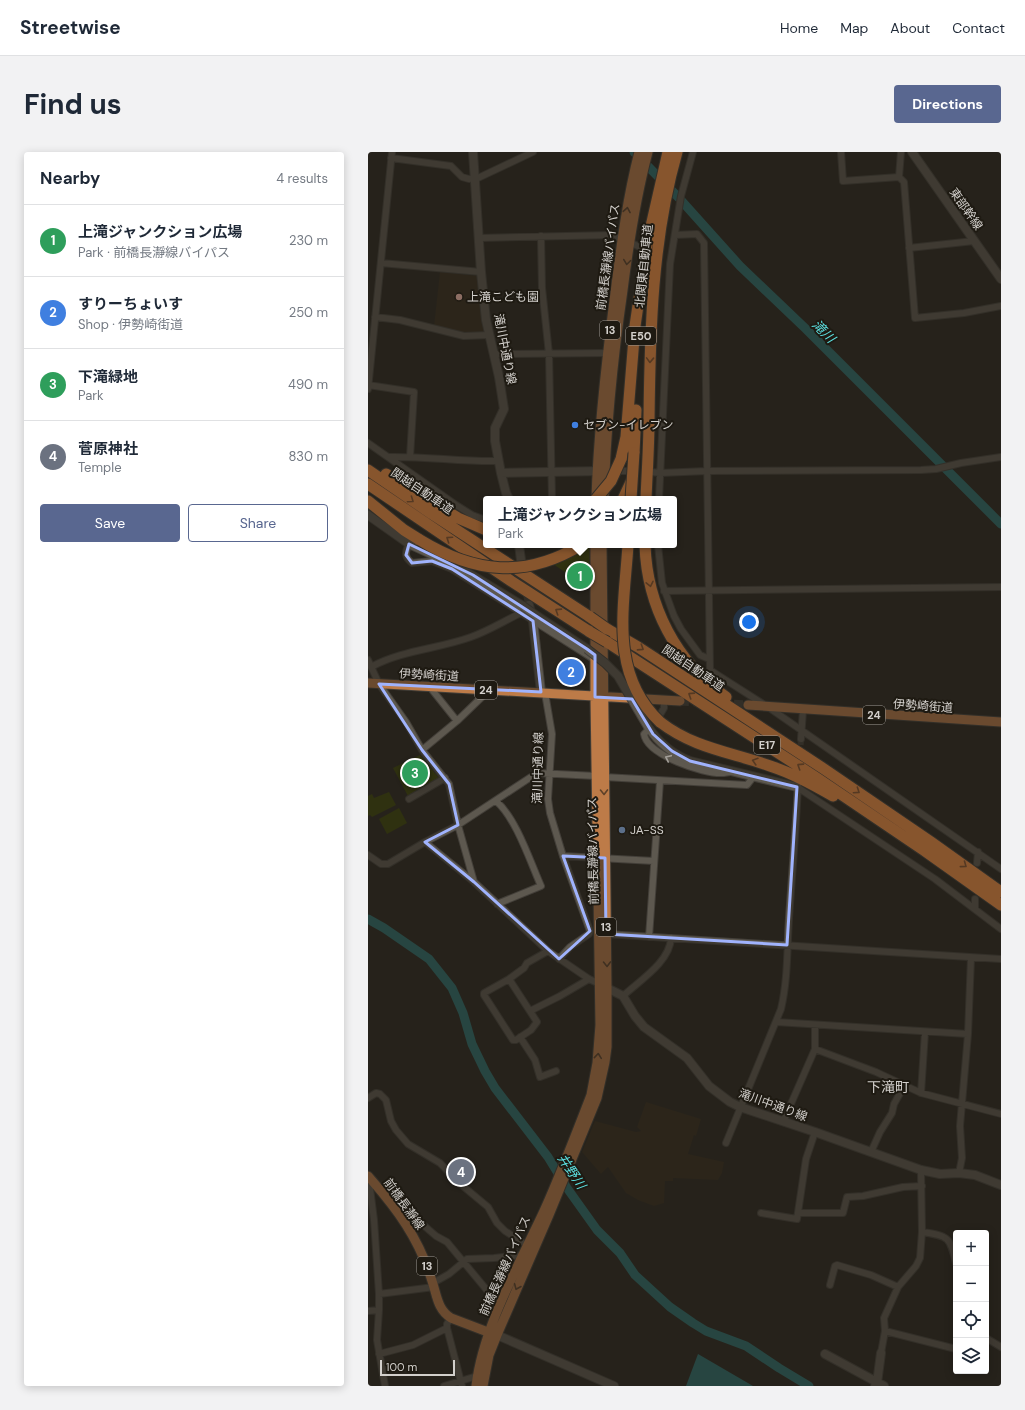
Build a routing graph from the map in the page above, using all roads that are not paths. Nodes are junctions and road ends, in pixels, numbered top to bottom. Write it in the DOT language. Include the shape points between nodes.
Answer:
graph roads {
  1 [pos="473,152"];
  2 [pos="533,152"];
  3 [pos="668,152"];
  4 [pos="677,152"];
  5 [pos="694,152"];
  6 [pos="841,152"];
  7 [pos="901,152"];
  8 [pos="912,152"];
  9 [pos="645,153"];
  10 [pos="392,155"];
  11 [pos="667,174"];
  12 [pos="899,177"];
  13 [pos="475,178"];
  14 [pos="663,193"];
  15 [pos="653,219"];
  16 [pos="675,235"];
  17 [pos="541,236"];
  18 [pos="479,238"];
  19 [pos="626,240"];
  20 [pos="974,241"];
  21 [pos="640,247"];
  22 [pos="909,248"];
  23 [pos="664,260"];
  24 [pos="381,263"];
  25 [pos="670,264"];
  26 [pos="481,272"];
  27 [pos="1001,279"];
  28 [pos="1001,306"];
  29 [pos="375,317"];
  30 [pos="489,334"];
  31 [pos="370,348"];
  32 [pos="607,353"];
  33 [pos="494,354"];
  34 [pos="549,354"];
  35 [pos="650,384"];
  36 [pos="368,385"];
  37 [pos="368,389"];
  38 [pos="368,443"];
  39 [pos="388,457"];
  40 [pos="410,457"];
  41 [pos="1001,457"];
  42 [pos="498,462"];
  43 [pos="368,464"];
  44 [pos="368,470"];
  45 [pos="634,471"];
  46 [pos="707,471"];
  47 [pos="551,472"];
  48 [pos="601,472"];
  49 [pos="651,472"];
  50 [pos="501,473"];
  51 [pos="660,473"];
  52 [pos="368,484"];
  53 [pos="508,496"];
  54 [pos="552,496"];
  55 [pos="597,496"];
  56 [pos="598,496"];
  57 [pos="604,496"];
  58 [pos="625,496"];
  59 [pos="631,496"];
  60 [pos="646,496"];
  61 [pos="659,496"];
  62 [pos="368,501"];
  63 [pos="368,515"];
  64 [pos="483,519"];
  65 [pos="483,529"];
  66 [pos="414,542"];
  67 [pos="483,547"];
  68 [pos="484,548"];
  69 [pos="519,548"];
  70 [pos="575,548"];
  71 [pos="595,548"];
  72 [pos="602,548"];
  73 [pos="628,548"];
  74 [pos="645,548"];
  75 [pos="658,548"];
  76 [pos="521,560"];
  77 [pos="1001,587"];
  78 [pos="708,590"];
  79 [pos="664,591"];
  80 [pos="524,608"];
  81 [pos="535,619"];
  82 [pos="592,658"];
  83 [pos="708,659"];
  84 [pos="368,660"];
  85 [pos="371,667"];
  86 [pos="368,683"];
  87 [pos="379,684"];
  88 [pos="429,686"];
  89 [pos="485,690"];
  90 [pos="543,693"];
  91 [pos="599,697"];
  92 [pos="664,700"];
  93 [pos="680,701"];
  94 [pos="748,706"];
  95 [pos="768,707"];
  96 [pos="803,710"];
  97 [pos="458,721"];
  98 [pos="1001,722"];
  99 [pos="653,725"];
  100 [pos="801,730"];
  101 [pos="801,739"];
  102 [pos="422,750"];
  103 [pos="824,769"];
  104 [pos="550,774"];
  105 [pos="754,776"];
  106 [pos="600,777"];
  107 [pos="445,778"];
  108 [pos="660,781"];
  109 [pos="797,785"];
  110 [pos="409,799"];
  111 [pos="496,801"];
  112 [pos="458,825"];
  113 [pos="425,842"];
  114 [pos="925,851"];
  115 [pos="978,852"];
  116 [pos="368,855"];
  117 [pos="563,856"];
  118 [pos="602,858"];
  119 [pos="654,861"];
  120 [pos="977,863"];
  121 [pos="1001,868"];
  122 [pos="474,882"];
  123 [pos="1001,892"];
  124 [pos="975,899"];
  125 [pos="497,904"];
  126 [pos="1001,905"];
  127 [pos="975,908"];
  128 [pos="1001,929"];
  129 [pos="606,934"];
  130 [pos="649,937"];
  131 [pos="670,938"];
  132 [pos="787,945"];
  133 [pos="548,951"];
  134 [pos="971,958"];
  135 [pos="559,959"];
  136 [pos="1001,959"];
  137 [pos="509,979"];
  138 [pos="589,979"];
  139 [pos="603,986"];
  140 [pos="623,996"];
  141 [pos="530,1010"];
  142 [pos="776,1022"];
  143 [pos="815,1025"];
  144 [pos="925,1032"];
  145 [pos="968,1034"];
  146 [pos="520,1037"];
  147 [pos="815,1049"];
  148 [pos="556,1071"];
  149 [pos="904,1086"];
  150 [pos="921,1093"];
  151 [pos="368,1098"];
  152 [pos="963,1105"];
  153 [pos="740,1107"];
  154 [pos="1001,1114"];
  155 [pos="783,1122"];
  156 [pos="815,1132"];
  157 [pos="726,1143"];
  158 [pos="871,1152"];
  159 [pos="921,1170"];
  160 [pos="959,1173"];
  161 [pos="370,1178"];
  162 [pos="1001,1185"];
  163 [pos="922,1186"];
  164 [pos="390,1203"];
  165 [pos="546,1213"];
  166 [pos="761,1213"];
  167 [pos="798,1213"];
  168 [pos="922,1232"];
  169 [pos="522,1242"];
  170 [pos="953,1253"];
  171 [pos="522,1256"];
  172 [pos="464,1262"];
  173 [pos="433,1285"];
  174 [pos="830,1285"];
  175 [pos="898,1287"];
  176 [pos="379,1294"];
  177 [pos="500,1306"];
  178 [pos="379,1310"];
  179 [pos="368,1311"];
  180 [pos="451,1318"];
  181 [pos="447,1328"];
  182 [pos="885,1331"];
  183 [pos="493,1334"];
  184 [pos="989,1340"];
  185 [pos="953,1348"];
  186 [pos="1001,1348"];
  187 [pos="881,1353"];
  188 [pos="379,1354"];
  189 [pos="825,1354"];
  190 [pos="477,1376"];
  191 [pos="461,1384"];
  192 [pos="879,1385"];
  193 [pos="385,1386"];
  194 [pos="444,1386"];
  195 [pos="476,1386"];
  196 [pos="483,1386"];
  197 [pos="614,1386"];
  1 -- 13 [label="street, 滝川中通り線"];
  2 -- 13 [label="street"];
  3 -- 11 [label="highway, 北関東自動車道 / E50"];
  4 -- 11 [label="highway, 北関東自動車道 / E50"];
  5 -- 16 [label="street" via="681,196"];
  6 -- 12 [label="street" via="843,181"];
  7 -- 12 [label="street"];
  8 -- 20 [label="street, 東部幹線"];
  9 -- 19 [label="main road, 前橋長瀞線バイパス / 13" via="640,165"];
  10 -- 13 [label="street" via="451,166 462,176"];
  10 -- 24 [label="street"];
  11 -- 14 [label="highway, 北関東自動車道 / E50"];
  12 -- 22 [label="street" via="904,182"];
  13 -- 18 [label="street, 滝川中通り線"];
  14 -- 15 [label="highway, 北関東自動車道 / E50"];
  14 -- 35 [label="highway, 北関東自動車道 / E50, one-way" via="654,278"];
  15 -- 56 [label="highway, E50, bridge" via="641,278 628,422 621,459 611,481"];
  15 -- 59 [label="highway, E50, bridge" via="642,326"];
  16 -- 25 [label="street"];
  16 -- 46 [label="street" via="697,234 704,243"];
  17 -- 18 [label="street"];
  17 -- 19 [label="street" via="614,235"];
  17 -- 34 [label="street" via="542,288"];
  18 -- 26 [label="street, 滝川中通り線"];
  19 -- 21 [label="street"];
  19 -- 32 [label="main road, 前橋長瀞線バイパス / 13"];
  19 -- 48 [label="main road, 前橋長瀞線バイパス / 13, one-way"];
  20 -- 22 [label="street"];
  20 -- 27 [label="street, 東部幹線"];
  22 -- 28 [label="street" via="915,318"];
  23 -- 25 [label="street"];
  24 -- 26 [label="street"];
  24 -- 29 [label="street"];
  25 -- 51 [label="street"];
  26 -- 30 [label="street, 滝川中通り線"];
  29 -- 30 [label="street" via="400,320 464,336"];
  29 -- 31 [label="street"];
  30 -- 33 [label="street, 滝川中通り線"];
  31 -- 36 [label="street"];
  32 -- 34 [label="street"];
  32 -- 48 [label="main road, 前橋長瀞線バイパス / 13" via="601,409"];
  33 -- 34 [label="street"];
  33 -- 42 [label="street, 滝川中通り線" via="504,409 494,434"];
  34 -- 47 [label="street"];
  35 -- 58 [label="highway" via="640,454"];
  35 -- 60 [label="highway"];
  36 -- 37 [label="street"];
  36 -- 40 [label="street" via="414,392"];
  38 -- 39 [label="street"];
  39 -- 40 [label="street"];
  39 -- 64 [label="street" via="456,505"];
  40 -- 42 [label="street"];
  41 -- 46 [label="street" via="937,469"];
  42 -- 50 [label="street, 滝川中通り線"];
  43 -- 65 [label="highway" via="458,518"];
  44 -- 67 [label="highway, 関越自動車道 / E17, one-way, bridge"];
  45 -- 48 [label="street"];
  46 -- 51 [label="street"];
  46 -- 78 [label="street"];
  47 -- 48 [label="street"];
  47 -- 50 [label="street"];
  47 -- 54 [label="street"];
  48 -- 55 [label="main road, 前橋長瀞線バイパス / 13"];
  48 -- 57 [label="main road, 前橋長瀞線バイパス / 13"];
  49 -- 51 [label="street"];
  50 -- 53 [label="street, 滝川中通り線"];
  51 -- 61 [label="street"];
  114 -- 52 [label="highway, 関越自動車道 / E17, one-way, bridge" via="817,778 511,581"];
  62 -- 66 [label="highway" via="404,530"];
  63 -- 66 [label="street"];
  66 -- 70 [label="highway, bridge" via="463,561 501,568 541,563"];
  66 -- 80 [label="street"];
  66 -- 80 [label="street" via="406,551 407,558 412,563 432,561 443,565 490,593"];
  68 -- 103 [label="highway, 関越自動車道 / E17, one-way, bridge"];
  69 -- 76 [label="street"];
  71 -- 91 [label="main road, 前橋長瀞線バイパス / 13"];
  72 -- 91 [label="main road, 前橋長瀞線バイパス / 13"];
  73 -- 99 [label="highway, bridge" via="623,632 626,665"];
  74 -- 103 [label="highway, one-way" via="654,602 668,633 687,661 720,692 802,747"];
  75 -- 79 [label="street"];
  77 -- 78 [label="street"];
  78 -- 79 [label="street"];
  78 -- 83 [label="street"];
  79 -- 83 [label="street" via="681,629 700,655"];
  80 -- 81 [label="street, bridge"];
  80 -- 85 [label="street" via="470,638 385,660"];
  81 -- 82 [label="street"];
  81 -- 90 [label="street, 滝川中通り線"];
  81 -- 99 [label="street, bridge" via="587,649 605,663 618,676"];
  83 -- 95 [label="street" via="710,670"];
  84 -- 85 [label="street"];
  85 -- 87 [label="street"];
  86 -- 87 [label="main road, 伊勢崎街道 / 24"];
  87 -- 88 [label="main road, 伊勢崎街道 / 24"];
  87 -- 102 [label="street"];
  88 -- 89 [label="main road, 伊勢崎街道 / 24"];
  88 -- 97 [label="street"];
  89 -- 90 [label="main road, 伊勢崎街道 / 24"];
  89 -- 97 [label="street" via="484,695"];
  90 -- 91 [label="main road, 伊勢崎街道 / 24"];
  90 -- 104 [label="street, 滝川中通り線" via="552,734"];
  91 -- 92 [label="main road, 伊勢崎街道 / 24"];
  91 -- 106 [label="main road, 前橋長瀞線バイパス / 13"];
  92 -- 93 [label="main road, 伊勢崎街道 / 24"];
  92 -- 99 [label="street" via="664,708"];
  94 -- 95 [label="main road, 伊勢崎街道 / 24"];
  95 -- 96 [label="main road, 伊勢崎街道 / 24"];
  95 -- 100 [label="street"];
  96 -- 98 [label="main road, 伊勢崎街道 / 24"];
  96 -- 100 [label="street"];
  97 -- 102 [label="street"];
  99 -- 105 [label="street" via="659,741 680,756"];
  114 -- 99 [label="highway, one-way" via="790,773 701,746"];
  100 -- 101 [label="street"];
  100 -- 115 [label="street"];
  102 -- 107 [label="street"];
  103 -- 123 [label="highway, 関越自動車道 / E17, one-way"];
  104 -- 106 [label="street"];
  104 -- 111 [label="street" via="537,773"];
  104 -- 117 [label="street, 滝川中通り線" via="550,813"];
  105 -- 108 [label="street" via="747,785"];
  105 -- 109 [label="street"];
  106 -- 108 [label="street"];
  106 -- 118 [label="main road, 前橋長瀞線バイパス / 13"];
  107 -- 110 [label="street"];
  107 -- 112 [label="street" via="449,784"];
  108 -- 119 [label="street"];
  109 -- 127 [label="street"];
  109 -- 132 [label="street"];
  111 -- 112 [label="street"];
  111 -- 125 [label="street" via="504,808 519,836 541,886"];
  112 -- 113 [label="street"];
  112 -- 122 [label="street"];
  113 -- 116 [label="street" via="388,864 381,864"];
  113 -- 122 [label="street"];
  114 -- 126 [label="highway, 関越自動車道 / E17"];
  115 -- 120 [label="street"];
  115 -- 121 [label="street"];
  117 -- 118 [label="street"];
  117 -- 135 [label="street, 滝川中通り線" via="590,931"];
  118 -- 119 [label="street"];
  118 -- 129 [label="main road, 前橋長瀞線バイパス / 13"];
  118 -- 139 [label="main road, 前橋長瀞線バイパス / 13"];
  119 -- 130 [label="street"];
  122 -- 125 [label="street"];
  124 -- 127 [label="street"];
  125 -- 133 [label="street"];
  127 -- 128 [label="street"];
  129 -- 130 [label="street"];
  129 -- 139 [label="main road, 前橋長瀞線バイパス / 13, one-way"];
  130 -- 131 [label="street"];
  131 -- 132 [label="street"];
  131 -- 140 [label="street" via="667,954 661,962"];
  132 -- 134 [label="street"];
  132 -- 142 [label="street" via="785,994"];
  133 -- 135 [label="street"];
  133 -- 137 [label="street"];
  134 -- 136 [label="street"];
  134 -- 145 [label="street"];
  135 -- 138 [label="street"];
  137 -- 141 [label="street"];
  137 -- 146 [label="street" via="484,995 514,1040"];
  138 -- 139 [label="street"];
  138 -- 141 [label="street"];
  139 -- 140 [label="street"];
  139 -- 165 [label="main road, 前橋長瀞線バイパス / 13" via="591,1095 573,1149"];
  140 -- 153 [label="street, 滝川中通り線" via="644,1027 687,1058 709,1086"];
  141 -- 146 [label="street" via="537,1022"];
  142 -- 143 [label="street"];
  142 -- 153 [label="street"];
  143 -- 144 [label="street"];
  143 -- 147 [label="street"];
  144 -- 145 [label="street"];
  144 -- 150 [label="street"];
  145 -- 152 [label="street"];
  146 -- 148 [label="street" via="535,1060 540,1077"];
  147 -- 149 [label="street" via="876,1072"];
  147 -- 155 [label="street"];
  149 -- 150 [label="street"];
  149 -- 158 [label="street"];
  150 -- 152 [label="street"];
  151 -- 169 [label="street" via="376,1093 380,1094 386,1100 396,1130 408,1144 440,1163 488,1207 505,1231"];
  152 -- 154 [label="street"];
  152 -- 160 [label="street" via="960,1126 962,1158"];
  153 -- 155 [label="street, 滝川中通り線"];
  153 -- 157 [label="street"];
  155 -- 156 [label="street, 滝川中通り線"];
  156 -- 158 [label="street, 滝川中通り線"];
  156 -- 167 [label="street" via="806,1159"];
  158 -- 159 [label="street, 滝川中通り線"];
  159 -- 160 [label="street, 滝川中通り線" via="940,1174"];
  159 -- 163 [label="street"];
  160 -- 162 [label="street, 滝川中通り線" via="975,1175"];
  161 -- 164 [label="main road, 前橋長瀞線 / 13"];
  161 -- 176 [label="street"];
  163 -- 167 [label="street" via="846,1197 843,1213"];
  163 -- 168 [label="street"];
  164 -- 172 [label="street" via="398,1202 436,1236 447,1242"];
  164 -- 173 [label="main road, 前橋長瀞線 / 13" via="418,1244"];
  165 -- 171 [label="main road, 前橋長瀞線バイパス / 13"];
  165 -- 183 [label="main road, 前橋長瀞線バイパス / 13, one-way"];
  166 -- 167 [label="street" via="797,1219"];
  168 -- 170 [label="street" via="939,1234 946,1238"];
  168 -- 175 [label="street" via="920,1258"];
  171 -- 172 [label="street" via="466,1259"];
  171 -- 177 [label="main road, 前橋長瀞線バイパス / 13"];
  172 -- 173 [label="street"];
  172 -- 177 [label="street"];
  173 -- 176 [label="street"];
  173 -- 180 [label="main road, 前橋長瀞線 / 13" via="439,1306 444,1314"];
  174 -- 175 [label="street" via="837,1265 871,1275"];
  175 -- 182 [label="street" via="884,1318"];
  176 -- 178 [label="street"];
  177 -- 183 [label="main road, 前橋長瀞線バイパス / 13"];
  178 -- 179 [label="street"];
  178 -- 188 [label="street"];
  180 -- 181 [label="street"];
  180 -- 183 [label="main road, 前橋長瀞線 / 13"];
  181 -- 188 [label="street" via="413,1345"];
  181 -- 191 [label="street"];
  182 -- 185 [label="street"];
  182 -- 187 [label="street"];
  183 -- 190 [label="main road, 13" via="482,1354"];
  183 -- 196 [label="main road, 13"];
  183 -- 197 [label="street"];
  184 -- 186 [label="street"];
  187 -- 192 [label="street"];
  188 -- 193 [label="street"];
  189 -- 192 [label="street"];
  190 -- 191 [label="street"];
  190 -- 195 [label="main road, 13"];
  191 -- 194 [label="street"];
}
